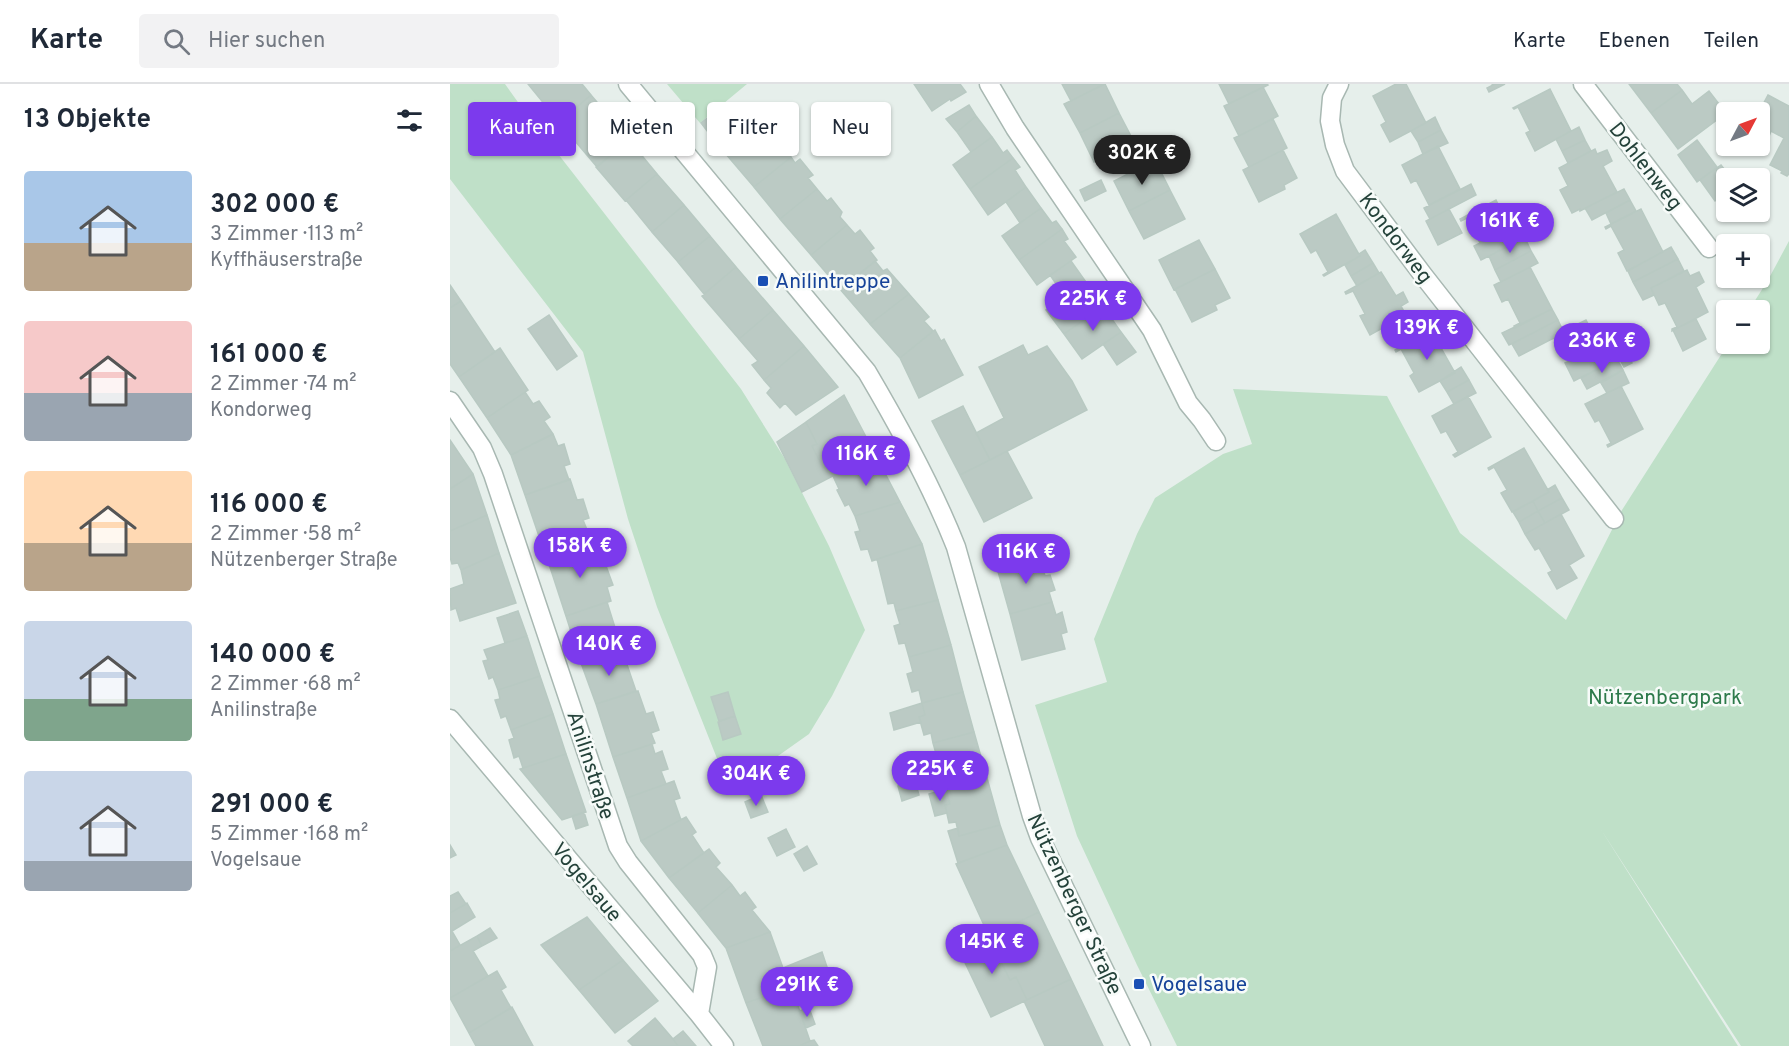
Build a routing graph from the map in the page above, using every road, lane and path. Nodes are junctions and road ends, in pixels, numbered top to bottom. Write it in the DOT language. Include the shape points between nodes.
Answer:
graph roads {
  1 [pos="628,84"];
  2 [pos="989,84"];
  3 [pos="1339,84"];
  4 [pos="1583,84"];
  5 [pos="1709,248"];
  6 [pos="450,401"];
  7 [pos="1216,441"];
  8 [pos="1614,519"];
  9 [pos="450,719"];
  10 [pos="699,1014"];
  11 [pos="724,1046"];
  12 [pos="1141,1046"];
  1 -- 12 [label="street, Nützenberger Straße" via="867,372 894,417 956,547 1040,838"];
  2 -- 7 [label="street" via="1152,330 1188,403"];
  3 -- 8 [label="street, Kondorweg" via="1332,98 1330,121 1345,171"];
  4 -- 5 [label="street, Dohlenweg"];
  6 -- 10 [label="street, Anilinstraße" via="482,448 493,474 618,846 702,955 707,967"];
  9 -- 10 [label="street, Vogelsaue"];
  10 -- 11 [label="street, Vogelsaue"];
}
